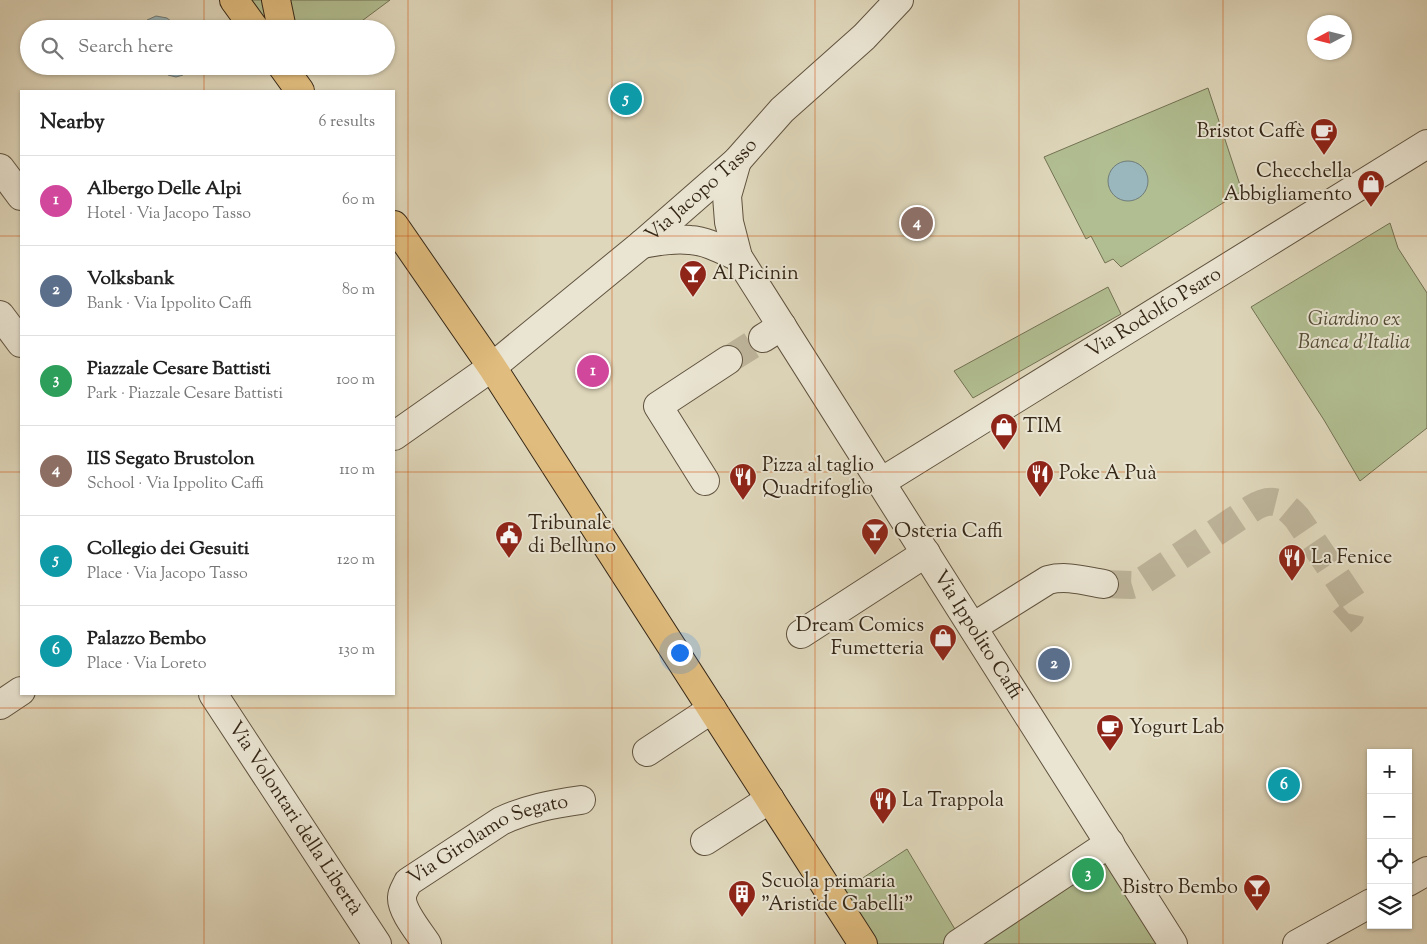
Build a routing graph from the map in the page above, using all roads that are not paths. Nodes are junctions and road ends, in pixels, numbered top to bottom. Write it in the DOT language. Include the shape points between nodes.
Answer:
graph roads {
  1 [pos="234,0"];
  2 [pos="276,0"];
  3 [pos="900,0"];
  4 [pos="248,20"];
  5 [pos="280,20"];
  6 [pos="289,75"];
  7 [pos="299,90"];
  8 [pos="1427,144"];
  9 [pos="737,161"];
  10 [pos="0,168"];
  11 [pos="20,195"];
  12 [pos="395,226"];
  13 [pos="642,244"];
  14 [pos="738,257"];
  15 [pos="0,316"];
  16 [pos="20,342"];
  17 [pos="728,360"];
  18 [pos="492,367"];
  19 [pos="395,435"];
  20 [pos="705,481"];
  21 [pos="881,482"];
  22 [pos="926,553"];
  23 [pos="1104,584"];
  24 [pos="973,627"];
  25 [pos="801,634"];
  26 [pos="20,692"];
  27 [pos="214,695"];
  28 [pos="0,705"];
  29 [pos="712,709"];
  30 [pos="647,752"];
  31 [pos="770,799"];
  32 [pos="581,800"];
  33 [pos="705,841"];
  34 [pos="1110,843"];
  35 [pos="1427,871"];
  36 [pos="1412,880"];
  37 [pos="1367,905"];
  38 [pos="377,944"];
  39 [pos="427,944"];
  40 [pos="863,944"];
  41 [pos="958,944"];
  42 [pos="1173,944"];
  43 [pos="1297,944"];
  1 -- 4 [label="main road"];
  2 -- 5 [label="main road"];
  3 -- 9 [label="street, Via Jacopo Tasso" via="864,37 782,110"];
  6 -- 7 [label="main road"];
  8 -- 21 [label="street, Via Rodolfo Psaro"];
  9 -- 13 [label="street, Via Jacopo Tasso"];
  9 -- 14 [label="street, Via Ippolito Caffi" via="727,196 729,222"];
  10 -- 11 [label="street"];
  12 -- 18 [label="main road"];
  13 -- 14 [label="street" via="690,240 715,246"];
  13 -- 18 [label="street, Via Jacopo Tasso"];
  14 -- 21 [label="street, Via Ippolito Caffi" via="772,332"];
  15 -- 16 [label="street"];
  17 -- 20 [label="street" via="658,406"];
  18 -- 19 [label="street, Via Jacopo Tasso"];
  18 -- 29 [label="main road"];
  21 -- 22 [label="street, Via Ippolito Caffi"];
  22 -- 24 [label="street, Via Ippolito Caffi"];
  22 -- 25 [label="street"];
  23 -- 24 [label="street" via="1058,577 1048,580"];
  24 -- 34 [label="street, Via Ippolito Caffi"];
  26 -- 28 [label="street"];
  27 -- 38 [label="street, Via Volontari della Libertà"];
  29 -- 30 [label="street"];
  29 -- 31 [label="main road"];
  31 -- 33 [label="street"];
  31 -- 40 [label="main road"];
  32 -- 39 [label="street, Via Girolamo Segato" via="532,808 501,821 408,882 402,899 404,909"];
  34 -- 41 [label="street"];
  34 -- 42 [label="street, Via Ippolito Caffi"];
  35 -- 36 [label="street"];
  37 -- 43 [label="street"];
}
